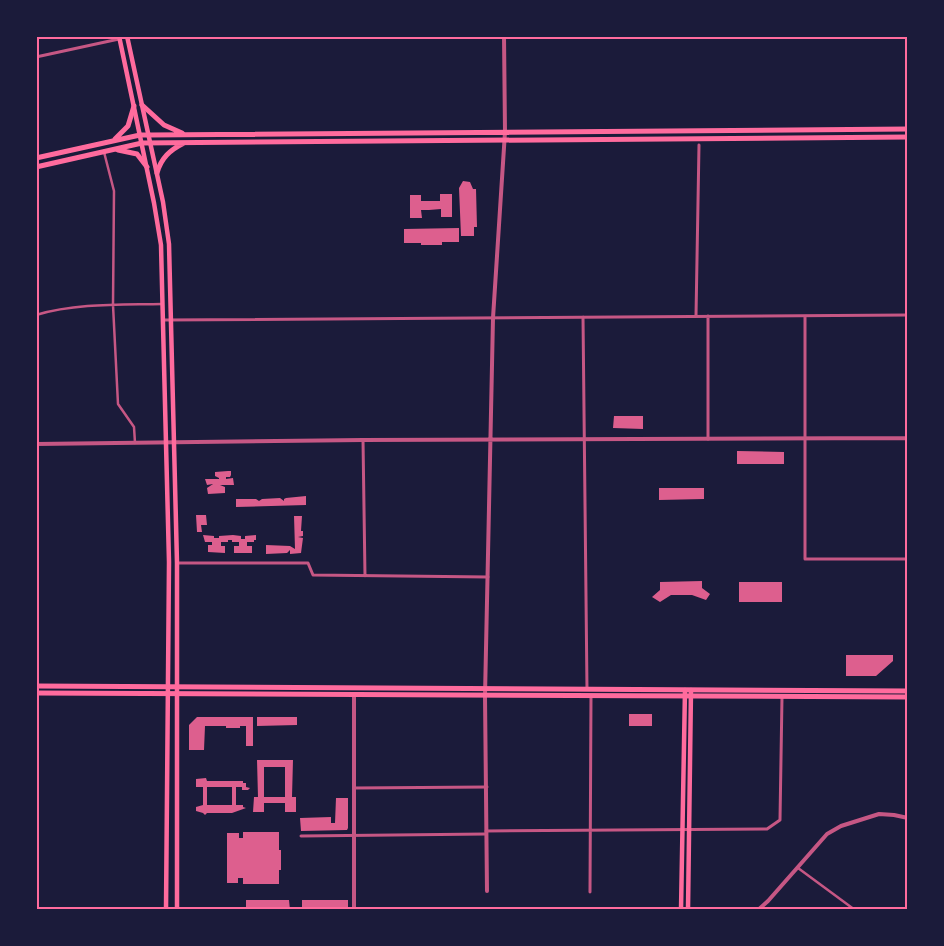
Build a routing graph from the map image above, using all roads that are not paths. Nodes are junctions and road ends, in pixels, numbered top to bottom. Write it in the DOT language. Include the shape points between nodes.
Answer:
graph roads {
  1 [pos="128,36"];
  2 [pos="504,36"];
  3 [pos="119,38"];
  4 [pos="36,58"];
  5 [pos="142,105"];
  6 [pos="134,106"];
  7 [pos="908,129"];
  8 [pos="505,132"];
  9 [pos="184,134"];
  10 [pos="140,135"];
  11 [pos="149,135"];
  12 [pos="908,137"];
  13 [pos="504,140"];
  14 [pos="110,142"];
  15 [pos="185,142"];
  16 [pos="142,143"];
  17 [pos="151,143"];
  18 [pos="699,145"];
  19 [pos="113,150"];
  20 [pos="104,152"];
  21 [pos="36,158"];
  22 [pos="36,167"];
  23 [pos="147,167"];
  24 [pos="157,173"];
  25 [pos="164,304"];
  26 [pos="113,306"];
  27 [pos="36,315"];
  28 [pos="908,315"];
  29 [pos="696,316"];
  30 [pos="708,316"];
  31 [pos="805,316"];
  32 [pos="583,317"];
  33 [pos="493,318"];
  34 [pos="164,320"];
  35 [pos="171,320"];
  36 [pos="908,427"];
  37 [pos="804,438"];
  38 [pos="908,438"];
  39 [pos="708,439"];
  40 [pos="363,440"];
  41 [pos="584,440"];
  42 [pos="491,441"];
  43 [pos="166,442"];
  44 [pos="173,442"];
  45 [pos="135,443"];
  46 [pos="36,444"];
  47 [pos="908,559"];
  48 [pos="177,563"];
  49 [pos="365,576"];
  50 [pos="488,576"];
  51 [pos="36,686"];
  52 [pos="168,688"];
  53 [pos="176,688"];
  54 [pos="486,689"];
  55 [pos="587,690"];
  56 [pos="685,690"];
  57 [pos="691,690"];
  58 [pos="907,691"];
  59 [pos="36,693"];
  60 [pos="168,694"];
  61 [pos="176,694"];
  62 [pos="354,696"];
  63 [pos="485,696"];
  64 [pos="591,696"];
  65 [pos="684,697"];
  66 [pos="691,697"];
  67 [pos="782,697"];
  68 [pos="907,697"];
  69 [pos="487,787"];
  70 [pos="354,788"];
  71 [pos="908,818"];
  72 [pos="681,829"];
  73 [pos="689,829"];
  74 [pos="590,830"];
  75 [pos="486,832"];
  76 [pos="354,835"];
  77 [pos="301,836"];
  78 [pos="796,867"];
  79 [pos="487,891"];
  80 [pos="590,892"];
  81 [pos="166,910"];
  82 [pos="176,910"];
  83 [pos="354,910"];
  84 [pos="681,910"];
  85 [pos="688,910"];
  86 [pos="758,910"];
  87 [pos="855,910"];
  1 -- 5 [label="main road"];
  2 -- 8 [label="street"];
  3 -- 4 [label="street"];
  3 -- 6 [label="main road"];
  5 -- 9 [label="main road" via="164,125"];
  5 -- 11 [label="main road"];
  6 -- 10 [label="main road"];
  6 -- 14 [label="main road" via="128,126"];
  7 -- 8 [label="main road"];
  8 -- 9 [label="main road"];
  8 -- 13 [label="street"];
  9 -- 11 [label="main road"];
  10 -- 11 [label="main road"];
  10 -- 14 [label="main road"];
  10 -- 16 [label="main road"];
  11 -- 17 [label="main road"];
  12 -- 13 [label="main road"];
  13 -- 15 [label="main road"];
  13 -- 33 [label="street"];
  14 -- 21 [label="main road"];
  15 -- 17 [label="main road"];
  15 -- 24 [label="main road" via="165,156"];
  16 -- 17 [label="main road"];
  16 -- 19 [label="main road"];
  16 -- 23 [label="main road"];
  17 -- 24 [label="main road"];
  18 -- 29 [label="street"];
  19 -- 20 [label="main road"];
  19 -- 23 [label="main road" via="137,154"];
  20 -- 22 [label="main road"];
  20 -- 26 [label="street" via="114,191"];
  23 -- 25 [label="main road" via="161,245"];
  24 -- 35 [label="main road" via="167,229"];
  25 -- 26 [label="street"];
  25 -- 34 [label="main road"];
  26 -- 27 [label="street" via="79,306"];
  26 -- 45 [label="street" via="118,404 134,427"];
  28 -- 31 [label="street"];
  29 -- 30 [label="street"];
  29 -- 32 [label="street"];
  30 -- 31 [label="street"];
  30 -- 39 [label="street"];
  31 -- 37 [label="street"];
  32 -- 33 [label="street"];
  32 -- 41 [label="street"];
  33 -- 35 [label="street"];
  33 -- 42 [label="street"];
  34 -- 35 [label="street"];
  34 -- 43 [label="main road"];
  35 -- 44 [label="main road"];
  36 -- 38 [label="street"];
  37 -- 38 [label="street"];
  37 -- 39 [label="street"];
  37 -- 47 [label="street" via="805,560"];
  38 -- 47 [label="street"];
  39 -- 41 [label="street"];
  40 -- 42 [label="street"];
  40 -- 44 [label="street"];
  40 -- 49 [label="street"];
  41 -- 42 [label="street"];
  41 -- 55 [label="street"];
  42 -- 50 [label="street"];
  43 -- 44 [label="street"];
  43 -- 45 [label="street"];
  43 -- 52 [label="main road"];
  44 -- 48 [label="main road"];
  45 -- 46 [label="street"];
  47 -- 58 [label="street"];
  48 -- 49 [label="street" via="308,563 313,575"];
  48 -- 53 [label="main road"];
  49 -- 50 [label="street"];
  50 -- 54 [label="street"];
  51 -- 52 [label="main road"];
  52 -- 53 [label="main road"];
  52 -- 60 [label="main road"];
  53 -- 54 [label="main road"];
  53 -- 61 [label="main road"];
  54 -- 55 [label="main road"];
  54 -- 63 [label="street"];
  55 -- 56 [label="main road"];
  56 -- 57 [label="main road"];
  56 -- 65 [label="main road"];
  57 -- 58 [label="main road"];
  57 -- 66 [label="main road"];
  58 -- 68 [label="street"];
  59 -- 60 [label="main road"];
  60 -- 61 [label="main road"];
  60 -- 81 [label="main road"];
  61 -- 62 [label="main road"];
  61 -- 82 [label="main road"];
  62 -- 63 [label="main road"];
  62 -- 70 [label="street"];
  63 -- 64 [label="main road"];
  63 -- 69 [label="street"];
  64 -- 65 [label="main road"];
  64 -- 74 [label="street"];
  65 -- 66 [label="main road"];
  65 -- 72 [label="main road"];
  66 -- 67 [label="main road"];
  66 -- 73 [label="main road"];
  67 -- 68 [label="main road"];
  67 -- 73 [label="street" via="780,820 767,829"];
  69 -- 70 [label="street"];
  69 -- 75 [label="street"];
  70 -- 76 [label="street"];
  71 -- 78 [label="street" via="879,814 841,826 827,834"];
  72 -- 73 [label="street"];
  72 -- 74 [label="street"];
  72 -- 84 [label="main road"];
  73 -- 85 [label="main road"];
  74 -- 75 [label="street"];
  74 -- 80 [label="street"];
  75 -- 76 [label="street"];
  75 -- 79 [label="street"];
  76 -- 77 [label="street"];
  76 -- 83 [label="street"];
  78 -- 86 [label="street"];
  78 -- 87 [label="street"];
}
